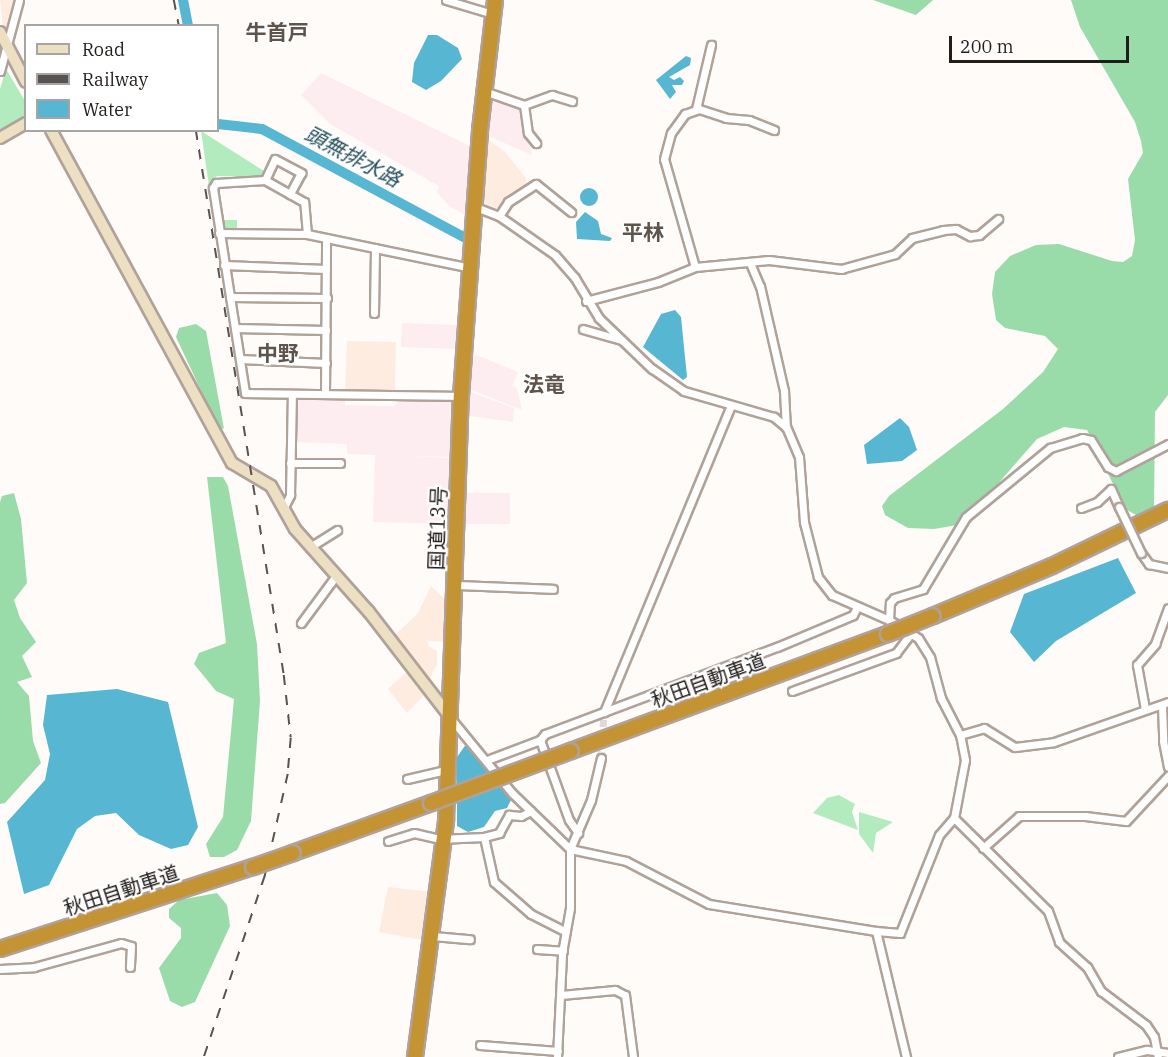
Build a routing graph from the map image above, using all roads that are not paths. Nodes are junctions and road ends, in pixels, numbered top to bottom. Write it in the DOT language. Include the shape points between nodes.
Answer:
graph roads {
  1 [pos="20,0"];
  2 [pos="446,0"];
  3 [pos="494,7"];
  4 [pos="0,32"];
  5 [pos="7,45"];
  6 [pos="711,45"];
  7 [pos="0,71"];
  8 [pos="24,78"];
  9 [pos="483,90"];
  10 [pos="572,101"];
  11 [pos="524,105"];
  12 [pos="696,109"];
  13 [pos="24,124"];
  14 [pos="774,130"];
  15 [pos="52,132"];
  16 [pos="0,138"];
  17 [pos="536,143"];
  18 [pos="265,180"];
  19 [pos="291,195"];
  20 [pos="475,207"];
  21 [pos="571,212"];
  22 [pos="499,216"];
  23 [pos="998,219"];
  24 [pos="219,232"];
  25 [pos="307,234"];
  26 [pos="326,238"];
  27 [pos="375,248"];
  28 [pos="750,263"];
  29 [pos="224,266"];
  30 [pos="695,267"];
  31 [pos="326,268"];
  32 [pos="471,268"];
  33 [pos="230,297"];
  34 [pos="327,298"];
  35 [pos="586,301"];
  36 [pos="374,313"];
  37 [pos="235,328"];
  38 [pos="583,329"];
  39 [pos="326,330"];
  40 [pos="623,340"];
  41 [pos="240,359"];
  42 [pos="326,363"];
  43 [pos="292,394"];
  44 [pos="324,394"];
  45 [pos="460,396"];
  46 [pos="731,406"];
  47 [pos="786,426"];
  48 [pos="1168,444"];
  49 [pos="290,463"];
  50 [pos="340,463"];
  51 [pos="1081,508"];
  52 [pos="283,509"];
  53 [pos="1168,510"];
  54 [pos="337,530"];
  55 [pos="310,547"];
  56 [pos="1168,568"];
  57 [pos="335,577"];
  58 [pos="455,585"];
  59 [pos="553,589"];
  60 [pos="857,607"];
  61 [pos="1168,608"];
  62 [pos="301,623"];
  63 [pos="889,627"];
  64 [pos="911,633"];
  65 [pos="792,691"];
  66 [pos="1165,703"];
  67 [pos="1145,710"];
  68 [pos="604,712"];
  69 [pos="452,720"];
  70 [pos="960,735"];
  71 [pos="540,740"];
  72 [pos="601,758"];
  73 [pos="487,760"];
  74 [pos="1168,766"];
  75 [pos="450,769"];
  76 [pos="1168,776"];
  77 [pos="407,779"];
  78 [pos="531,811"];
  79 [pos="954,818"];
  80 [pos="578,833"];
  81 [pos="484,837"];
  82 [pos="445,840"];
  83 [pos="388,841"];
  84 [pos="983,848"];
  85 [pos="570,849"];
  86 [pos="253,867"];
  87 [pos="876,931"];
  88 [pos="566,932"];
  89 [pos="433,936"];
  90 [pos="470,939"];
  91 [pos="0,940"];
  92 [pos="0,949"];
  93 [pos="537,949"];
  94 [pos="563,951"];
  95 [pos="130,967"];
  96 [pos="0,969"];
  97 [pos="561,995"];
  98 [pos="480,1046"];
  99 [pos="1168,1053"];
  100 [pos="558,1054"];
  101 [pos="1158,1054"];
  102 [pos="415,1057"];
  103 [pos="633,1057"];
  104 [pos="906,1057"];
  105 [pos="1118,1057"];
  1 -- 5 [label="street"];
  2 -- 3 [label="street"];
  3 -- 9 [label="highway, 国道13号"];
  4 -- 5 [label="street"];
  5 -- 7 [label="street"];
  5 -- 8 [label="street"];
  6 -- 12 [label="street"];
  9 -- 11 [label="street"];
  9 -- 20 [label="highway, 国道13号"];
  10 -- 11 [label="street" via="552,95"];
  11 -- 17 [label="street" via="528,132"];
  12 -- 14 [label="street" via="749,120"];
  12 -- 30 [label="street" via="685,114 671,132 664,159"];
  13 -- 16 [label="street"];
  15 -- 52 [label="street" via="225,454 240,471 266,482"];
  18 -- 19 [label="street"];
  18 -- 19 [label="street" via="275,159 301,173"];
  18 -- 24 [label="street" via="216,183 213,188"];
  19 -- 25 [label="street" via="304,202"];
  20 -- 22 [label="street"];
  20 -- 32 [label="highway, 国道13号"];
  21 -- 22 [label="street" via="536,184 508,202"];
  22 -- 35 [label="street" via="555,255 575,278"];
  23 -- 28 [label="street" via="979,235 970,236 956,229 933,232 912,238 895,254 841,269 769,260"];
  24 -- 25 [label="street"];
  24 -- 29 [label="street"];
  25 -- 26 [label="street"];
  26 -- 27 [label="street"];
  26 -- 31 [label="street"];
  27 -- 32 [label="street"];
  27 -- 36 [label="street"];
  28 -- 30 [label="street"];
  28 -- 47 [label="street" via="760,286 784,391"];
  29 -- 31 [label="street"];
  29 -- 33 [label="street"];
  30 -- 35 [label="street" via="658,282"];
  31 -- 34 [label="street"];
  32 -- 45 [label="highway, 国道13号"];
  33 -- 34 [label="street"];
  33 -- 37 [label="street"];
  34 -- 39 [label="street"];
  35 -- 40 [label="street"];
  37 -- 39 [label="street"];
  37 -- 41 [label="street"];
  38 -- 40 [label="street"];
  39 -- 42 [label="street"];
  40 -- 46 [label="street" via="652,369 684,391"];
  41 -- 42 [label="street"];
  41 -- 43 [label="street" via="246,393"];
  42 -- 44 [label="street"];
  43 -- 44 [label="street"];
  43 -- 49 [label="street"];
  44 -- 45 [label="street"];
  45 -- 58 [label="highway, 国道13号"];
  46 -- 47 [label="street" via="774,417"];
  46 -- 68 [label="street"];
  47 -- 60 [label="street" via="799,457 804,522 818,577 832,595"];
  48 -- 63 [label="street" via="1116,471 1108,467 1091,440 1082,438 1050,448 966,517 923,589 894,598"];
  49 -- 50 [label="street"];
  49 -- 52 [label="street" via="290,495"];
  51 -- 56 [label="street, bridge" via="1097,502 1111,489 1149,564"];
  52 -- 55 [label="street"];
  53 -- 63 [label="highway, 秋田自動車道, bridge" via="1052,566 933,616"];
  54 -- 55 [label="street"];
  55 -- 57 [label="street"];
  57 -- 62 [label="street"];
  57 -- 69 [label="street" via="369,612"];
  58 -- 59 [label="street"];
  58 -- 69 [label="highway, 国道13号"];
  60 -- 63 [label="street"];
  60 -- 68 [label="street" via="853,615 788,643"];
  61 -- 67 [label="street" via="1155,645 1137,665"];
  63 -- 64 [label="street"];
  63 -- 86 [label="highway, 秋田自動車道, bridge" via="571,751"];
  64 -- 65 [label="street" via="896,653"];
  64 -- 70 [label="street" via="930,657 940,698"];
  66 -- 67 [label="street"];
  66 -- 74 [label="street" via="1163,741"];
  67 -- 70 [label="street" via="1054,742 1015,747 984,728"];
  68 -- 71 [label="street" via="545,734"];
  69 -- 73 [label="street"];
  69 -- 75 [label="highway, 国道13号"];
  70 -- 79 [label="street" via="965,760"];
  71 -- 73 [label="street"];
  71 -- 80 [label="street" via="569,820"];
  72 -- 80 [label="street"];
  73 -- 78 [label="street"];
  75 -- 77 [label="street"];
  75 -- 82 [label="highway, 国道13号"];
  76 -- 84 [label="street" via="1126,821 1085,816 1019,816"];
  78 -- 81 [label="street" via="521,816 509,815 498,832"];
  78 -- 85 [label="street"];
  79 -- 84 [label="street"];
  79 -- 87 [label="street" via="939,835 900,933"];
  80 -- 85 [label="street"];
  81 -- 82 [label="street"];
  81 -- 88 [label="street" via="494,882 531,914"];
  82 -- 83 [label="street" via="414,833"];
  82 -- 89 [label="highway, 国道13号"];
  84 -- 101 [label="street" via="1048,911 1059,942 1087,967 1101,991 1146,1024"];
  85 -- 87 [label="street" via="626,861 709,904"];
  85 -- 88 [label="street" via="573,869"];
  86 -- 91 [label="highway, 秋田自動車道"];
  86 -- 92 [label="highway, 秋田自動車道"];
  87 -- 104 [label="street"];
  88 -- 94 [label="street"];
  89 -- 90 [label="street"];
  89 -- 102 [label="highway, 国道13号"];
  93 -- 94 [label="street"];
  94 -- 97 [label="street"];
  95 -- 96 [label="street" via="131,946 121,943 34,967"];
  97 -- 100 [label="street"];
  97 -- 103 [label="street" via="615,990 626,995"];
  98 -- 100 [label="street"];
  99 -- 101 [label="street"];
  101 -- 105 [label="street"];
}
